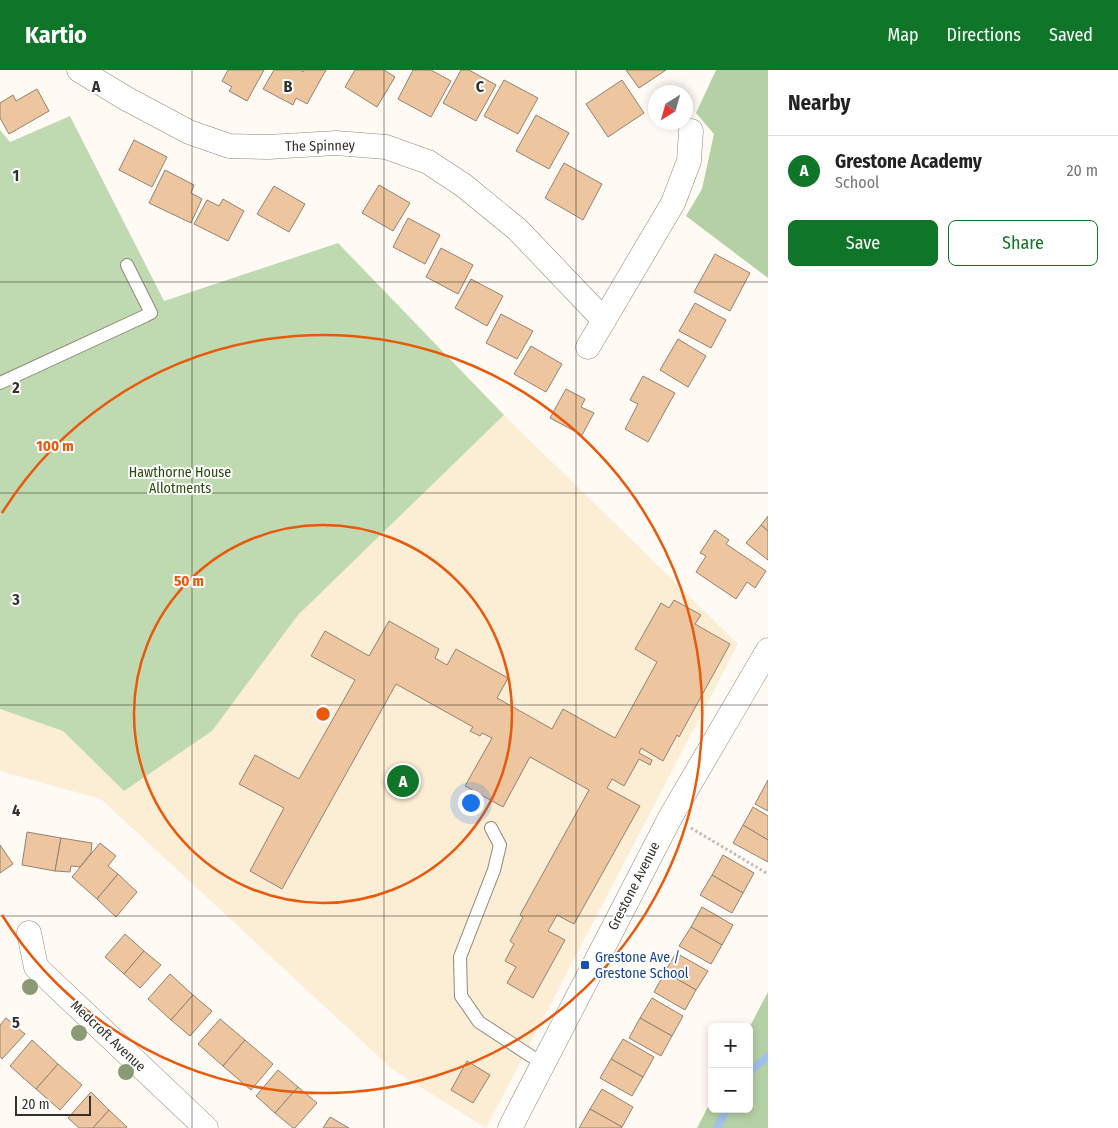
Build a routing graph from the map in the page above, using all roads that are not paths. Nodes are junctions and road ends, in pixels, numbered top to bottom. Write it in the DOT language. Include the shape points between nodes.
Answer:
graph roads {
  1 [pos="80,70"];
  2 [pos="691,131"];
  3 [pos="127,265"];
  4 [pos="604,320"];
  5 [pos="588,347"];
  6 [pos="0,383"];
  7 [pos="768,650"];
  8 [pos="491,828"];
  9 [pos="28,933"];
  10 [pos="543,1064"];
  11 [pos="206,1128"];
  12 [pos="510,1128"];
  1 -- 4 [label="street, The Spinney" via="189,132 229,146 336,143 386,147 428,162 463,185 517,229"];
  2 -- 4 [label="street" via="689,161 673,203"];
  3 -- 6 [label="lane" via="151,312"];
  4 -- 5 [label="street"];
  7 -- 10 [label="street, Grestone Avenue" via="670,816"];
  8 -- 10 [label="lane" via="500,845 494,870 460,957 461,996 479,1022"];
  9 -- 11 [label="street, Medcroft Avenue" via="36,967"];
  10 -- 12 [label="street, Grestone Avenue"];
}
